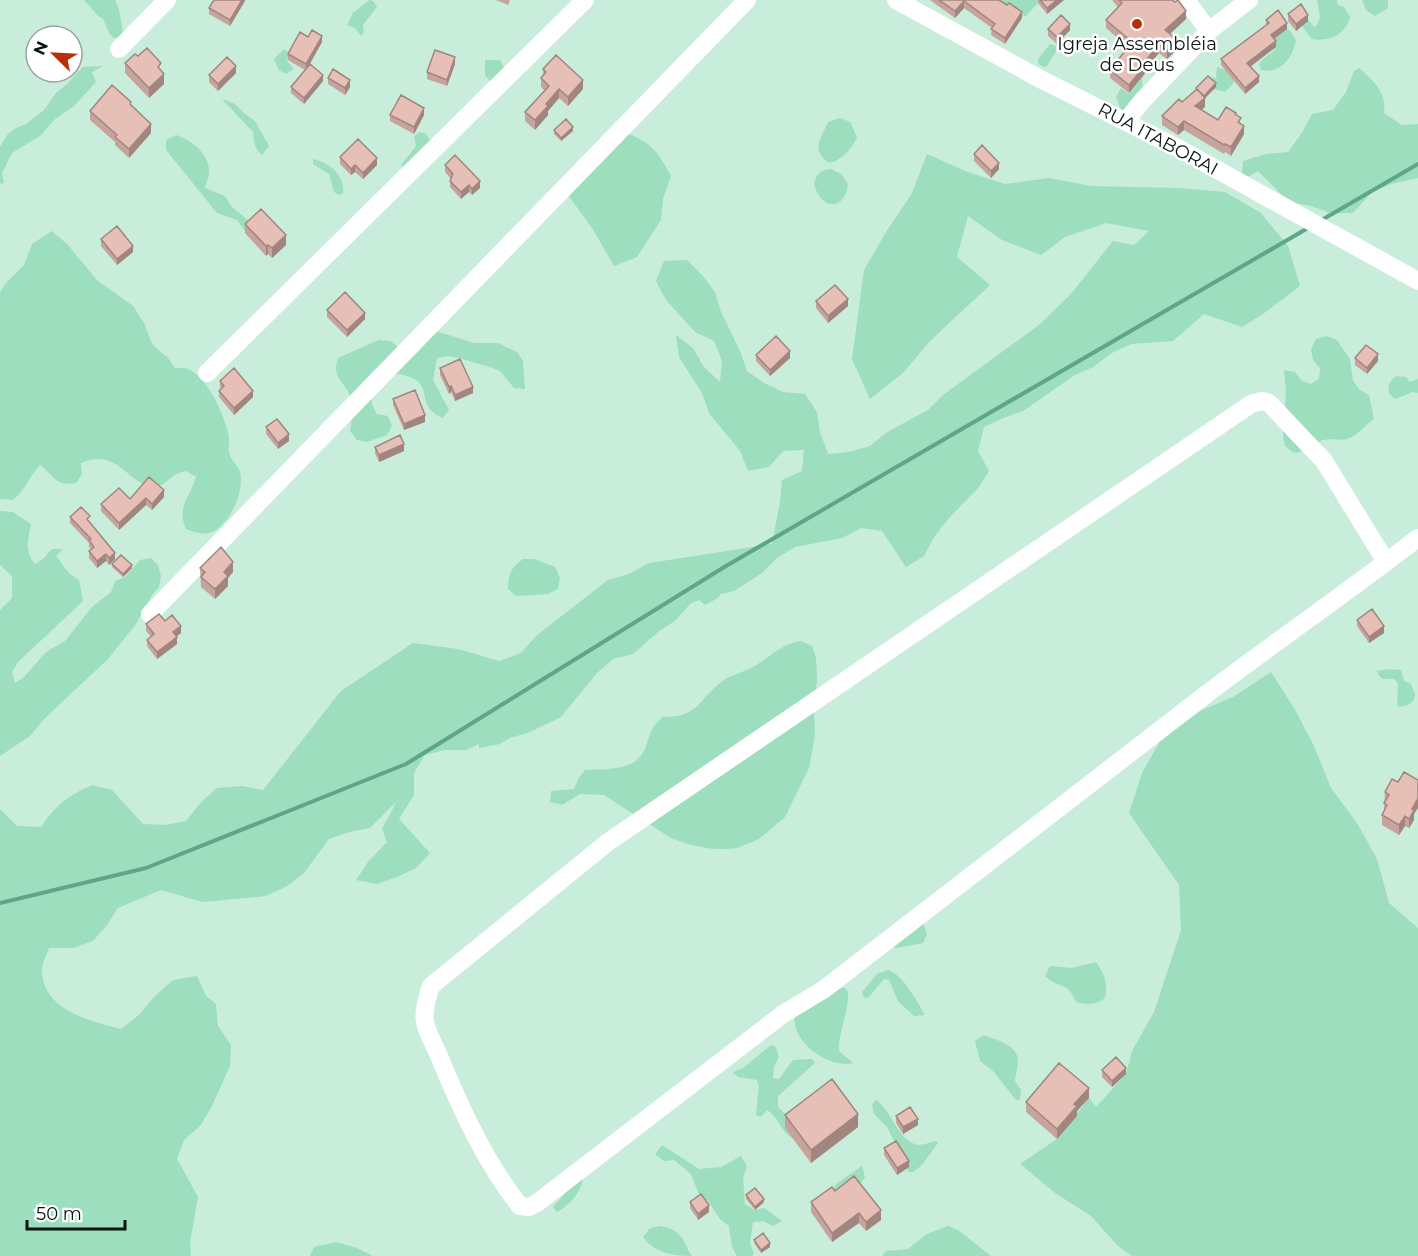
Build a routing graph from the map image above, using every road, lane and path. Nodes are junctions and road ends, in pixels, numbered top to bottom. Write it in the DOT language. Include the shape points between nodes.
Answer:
graph roads {
  1 [pos="167,0"];
  2 [pos="585,0"];
  3 [pos="747,0"];
  4 [pos="896,0"];
  5 [pos="1185,0"];
  6 [pos="1249,0"];
  7 [pos="1209,31"];
  8 [pos="119,49"];
  9 [pos="1126,121"];
  10 [pos="1418,281"];
  11 [pos="207,373"];
  12 [pos="1418,537"];
  13 [pos="1386,562"];
  14 [pos="150,614"];
  1 -- 8 [label="street"];
  2 -- 11 [label="street"];
  3 -- 14 [label="street"];
  4 -- 9 [label="street, RUA ITABORAI"];
  5 -- 7 [label="street"];
  6 -- 7 [label="street"];
  7 -- 9 [label="street"];
  9 -- 10 [label="street, RUA ITABORAI"];
  12 -- 13 [label="street"];
  13 -- 13 [label="street" via="1324,461 1269,404 1251,404 608,842 431,986 426,1000 425,1022 447,1076 505,1187 520,1206 537,1203"];
}
